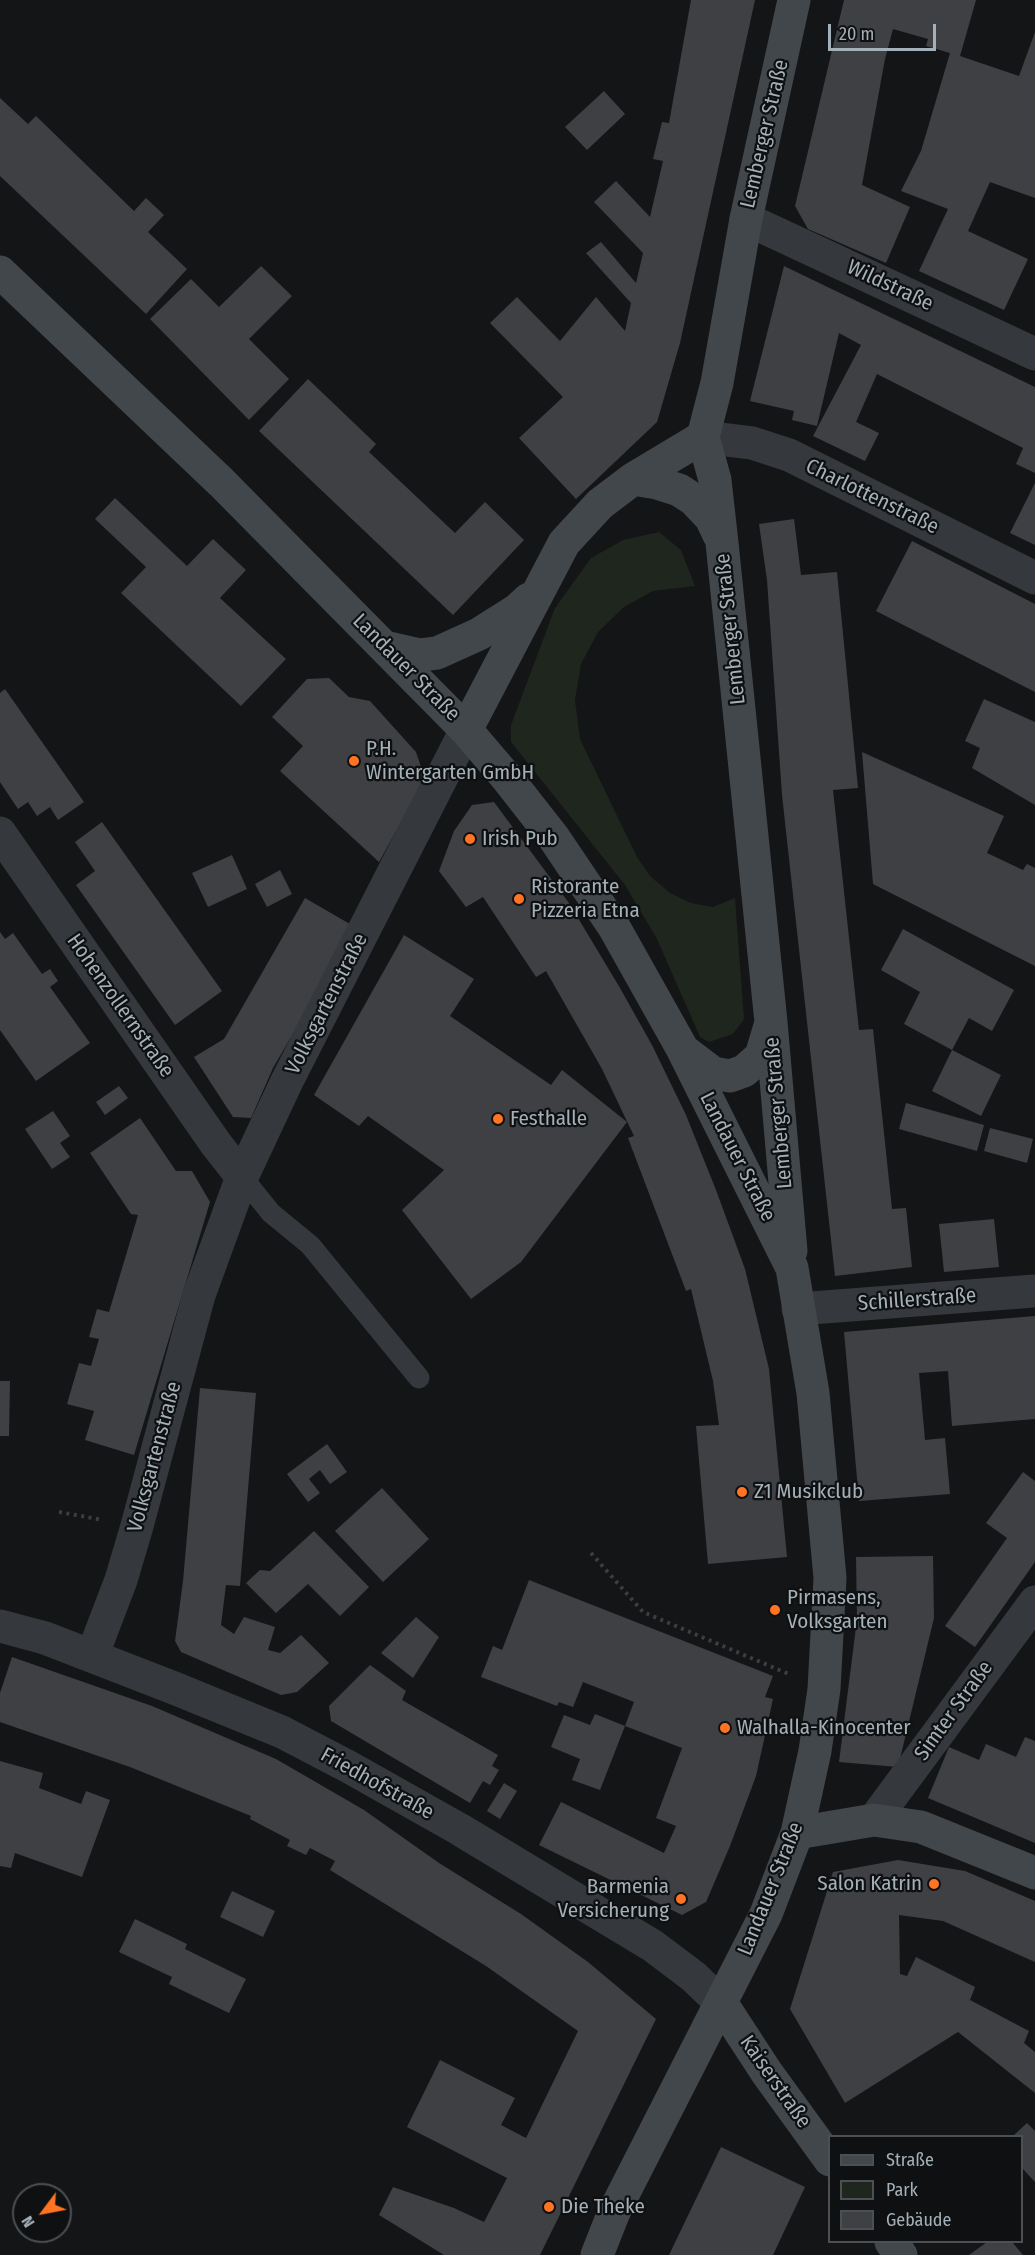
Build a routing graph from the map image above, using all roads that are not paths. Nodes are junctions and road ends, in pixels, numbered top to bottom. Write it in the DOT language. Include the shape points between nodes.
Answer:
graph roads {
  1 [pos="794,0"];
  2 [pos="746,219"];
  3 [pos="0,272"];
  4 [pos="1035,354"];
  5 [pos="703,437"];
  6 [pos="633,479"];
  7 [pos="722,543"];
  8 [pos="1035,578"];
  9 [pos="537,591"];
  10 [pos="386,647"];
  11 [pos="466,730"];
  12 [pos="0,833"];
  13 [pos="771,1022"];
  14 [pos="683,1050"];
  15 [pos="242,1177"];
  16 [pos="792,1268"];
  17 [pos="1035,1291"];
  18 [pos="798,1309"];
  19 [pos="420,1378"];
  20 [pos="1035,1602"];
  21 [pos="0,1626"];
  22 [pos="92,1656"];
  23 [pos="874,1820"];
  24 [pos="797,1833"];
  25 [pos="1035,1873"];
  26 [pos="722,2004"];
  27 [pos="828,2157"];
  28 [pos="893,2243"];
  29 [pos="597,2255"];
  30 [pos="902,2255"];
  1 -- 2 [label="main road, Lemberger Straße"];
  2 -- 4 [label="street, Wildstraße"];
  2 -- 5 [label="main road, Lemberger Straße" via="717,383"];
  3 -- 10 [label="main road, Landauer Straße" via="222,483"];
  5 -- 6 [label="main road, Volksgartenstraße"];
  5 -- 7 [label="main road, Lemberger Straße" via="715,480"];
  5 -- 8 [label="street, Charlottenstraße" via="752,443 789,455"];
  6 -- 7 [label="main road" via="679,490 693,499 711,518"];
  6 -- 9 [label="main road, Volksgartenstraße" via="600,504 564,543"];
  7 -- 13 [label="main road, Lemberger Straße"];
  9 -- 10 [label="main road" via="489,628 437,653 420,655"];
  9 -- 11 [label="main road, Volksgartenstraße"];
  10 -- 11 [label="main road, Landauer Straße"];
  11 -- 14 [label="main road, Landauer Straße" via="554,838 608,917"];
  11 -- 15 [label="street, Volksgartenstraße"];
  12 -- 15 [label="street, Hohenzollernstraße"];
  13 -- 14 [label="main road" via="761,1056 744,1071 730,1076 713,1073"];
  13 -- 16 [label="main road, Lemberger Straße"];
  14 -- 16 [label="main road, Landauer Straße"];
  15 -- 19 [label="lane" via="271,1213 310,1245"];
  15 -- 22 [label="street, Volksgartenstraße" via="195,1306 138,1526"];
  16 -- 18 [label="main road, Landauer Straße"];
  17 -- 18 [label="street, Schillerstraße"];
  18 -- 24 [label="main road, Landauer Straße" via="813,1393 830,1578 825,1689"];
  20 -- 23 [label="street, Simter Straße"];
  21 -- 22 [label="street, Friedhofstraße"];
  22 -- 26 [label="street, Friedhofstraße" via="282,1732 349,1767 653,1946"];
  23 -- 24 [label="main road"];
  23 -- 25 [label="main road" via="921,1827"];
  24 -- 26 [label="main road, Landauer Straße" via="766,1914"];
  26 -- 27 [label="main road, Kaiserstraße"];
  26 -- 29 [label="main road, Landauer Straße" via="614,2212"];
  28 -- 30 [label="main road"];
}
